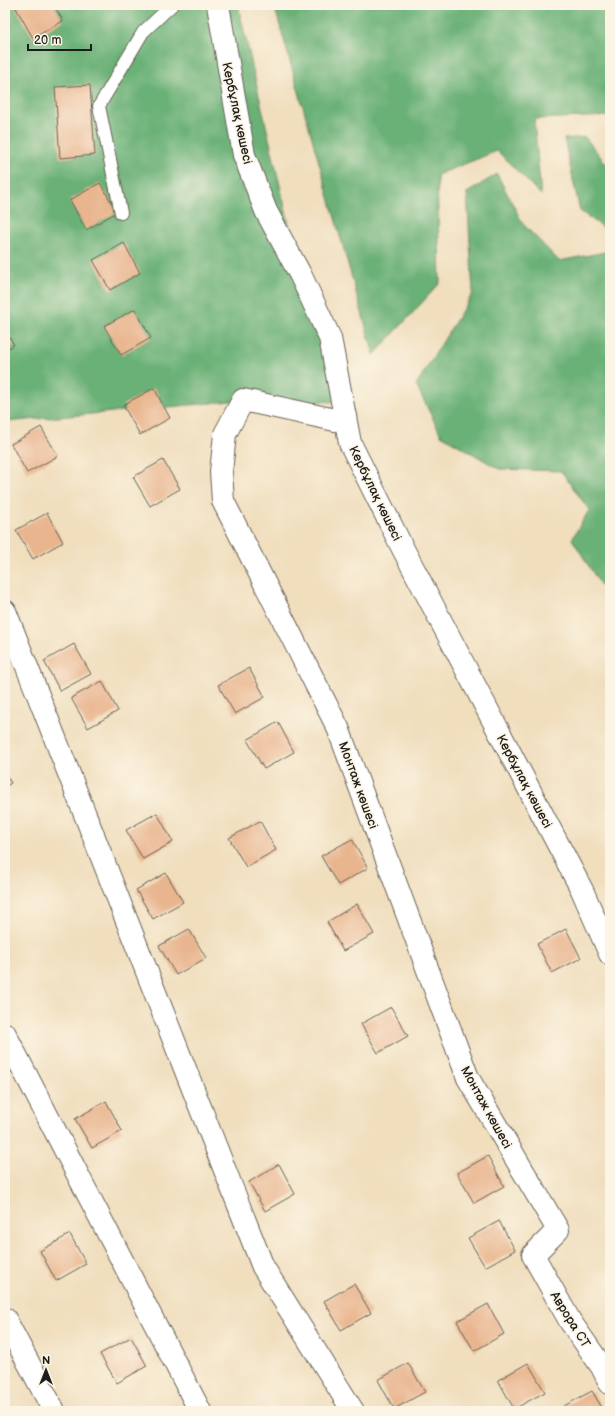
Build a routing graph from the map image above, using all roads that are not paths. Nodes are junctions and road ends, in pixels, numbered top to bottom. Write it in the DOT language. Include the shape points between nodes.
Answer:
graph roads {
  1 [pos="172,5"];
  2 [pos="218,5"];
  3 [pos="121,213"];
  4 [pos="345,417"];
  5 [pos="5,611"];
  6 [pos="610,954"];
  7 [pos="5,1034"];
  8 [pos="533,1255"];
  9 [pos="5,1319"];
  10 [pos="610,1384"];
  11 [pos="54,1411"];
  12 [pos="200,1411"];
  13 [pos="353,1411"];
  1 -- 3 [label="lane" via="143,32 99,106"];
  2 -- 4 [label="street, Кербұлақ көшесі" via="244,155 266,211 301,276 330,338"];
  4 -- 6 [label="street, Кербұлақ көшесі" via="350,443 582,890"];
  4 -- 8 [label="street, Монтаж көшесі" via="335,420 243,400 225,434 221,472 223,501 338,728 468,1078 558,1230"];
  5 -- 13 [label="street" via="263,1267"];
  7 -- 12 [label="street"];
  8 -- 10 [label="street, Аврора СТ" via="570,1321 602,1367"];
  9 -- 11 [label="street"];
}
